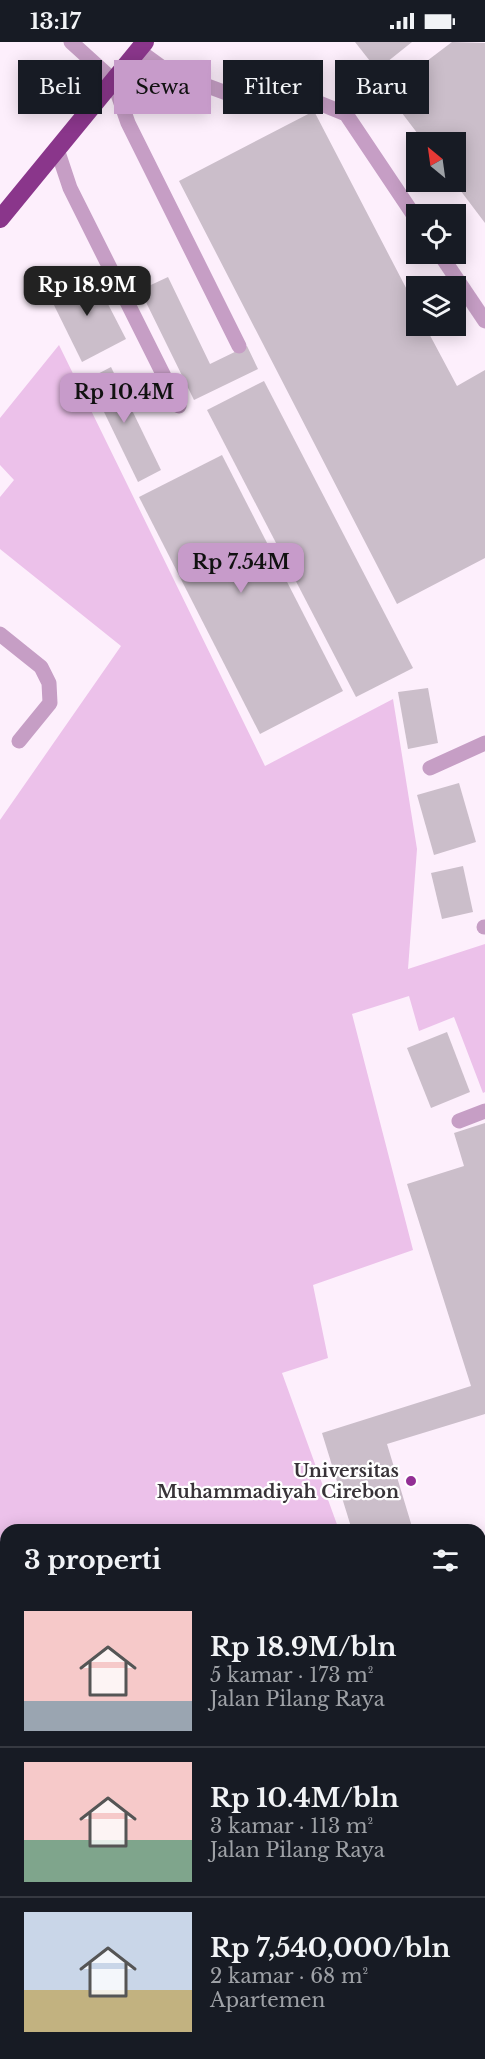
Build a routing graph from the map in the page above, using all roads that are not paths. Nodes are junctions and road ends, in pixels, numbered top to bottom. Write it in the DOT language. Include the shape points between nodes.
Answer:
graph roads {
  1 [pos="70,42"];
  2 [pos="142,46"];
  3 [pos="113,80"];
  4 [pos="57,149"];
  5 [pos="407,204"];
  6 [pos="0,219"];
  7 [pos="447,264"];
  8 [pos="485,321"];
  9 [pos="238,346"];
  10 [pos="179,406"];
  11 [pos="0,634"];
  12 [pos="20,741"];
  13 [pos="485,743"];
  14 [pos="430,768"];
  15 [pos="485,1111"];
  16 [pos="459,1121"];
  1 -- 3 [label="street"];
  2 -- 3 [label="highway"];
  2 -- 5 [label="street" via="167,71 256,104 319,103 346,114"];
  3 -- 4 [label="highway"];
  3 -- 9 [label="street" via="128,123"];
  4 -- 6 [label="highway"];
  4 -- 10 [label="street" via="70,188"];
  7 -- 8 [label="street"];
  11 -- 12 [label="street" via="41,667 49,683 51,703"];
  13 -- 14 [label="street"];
  15 -- 16 [label="street"];
}
